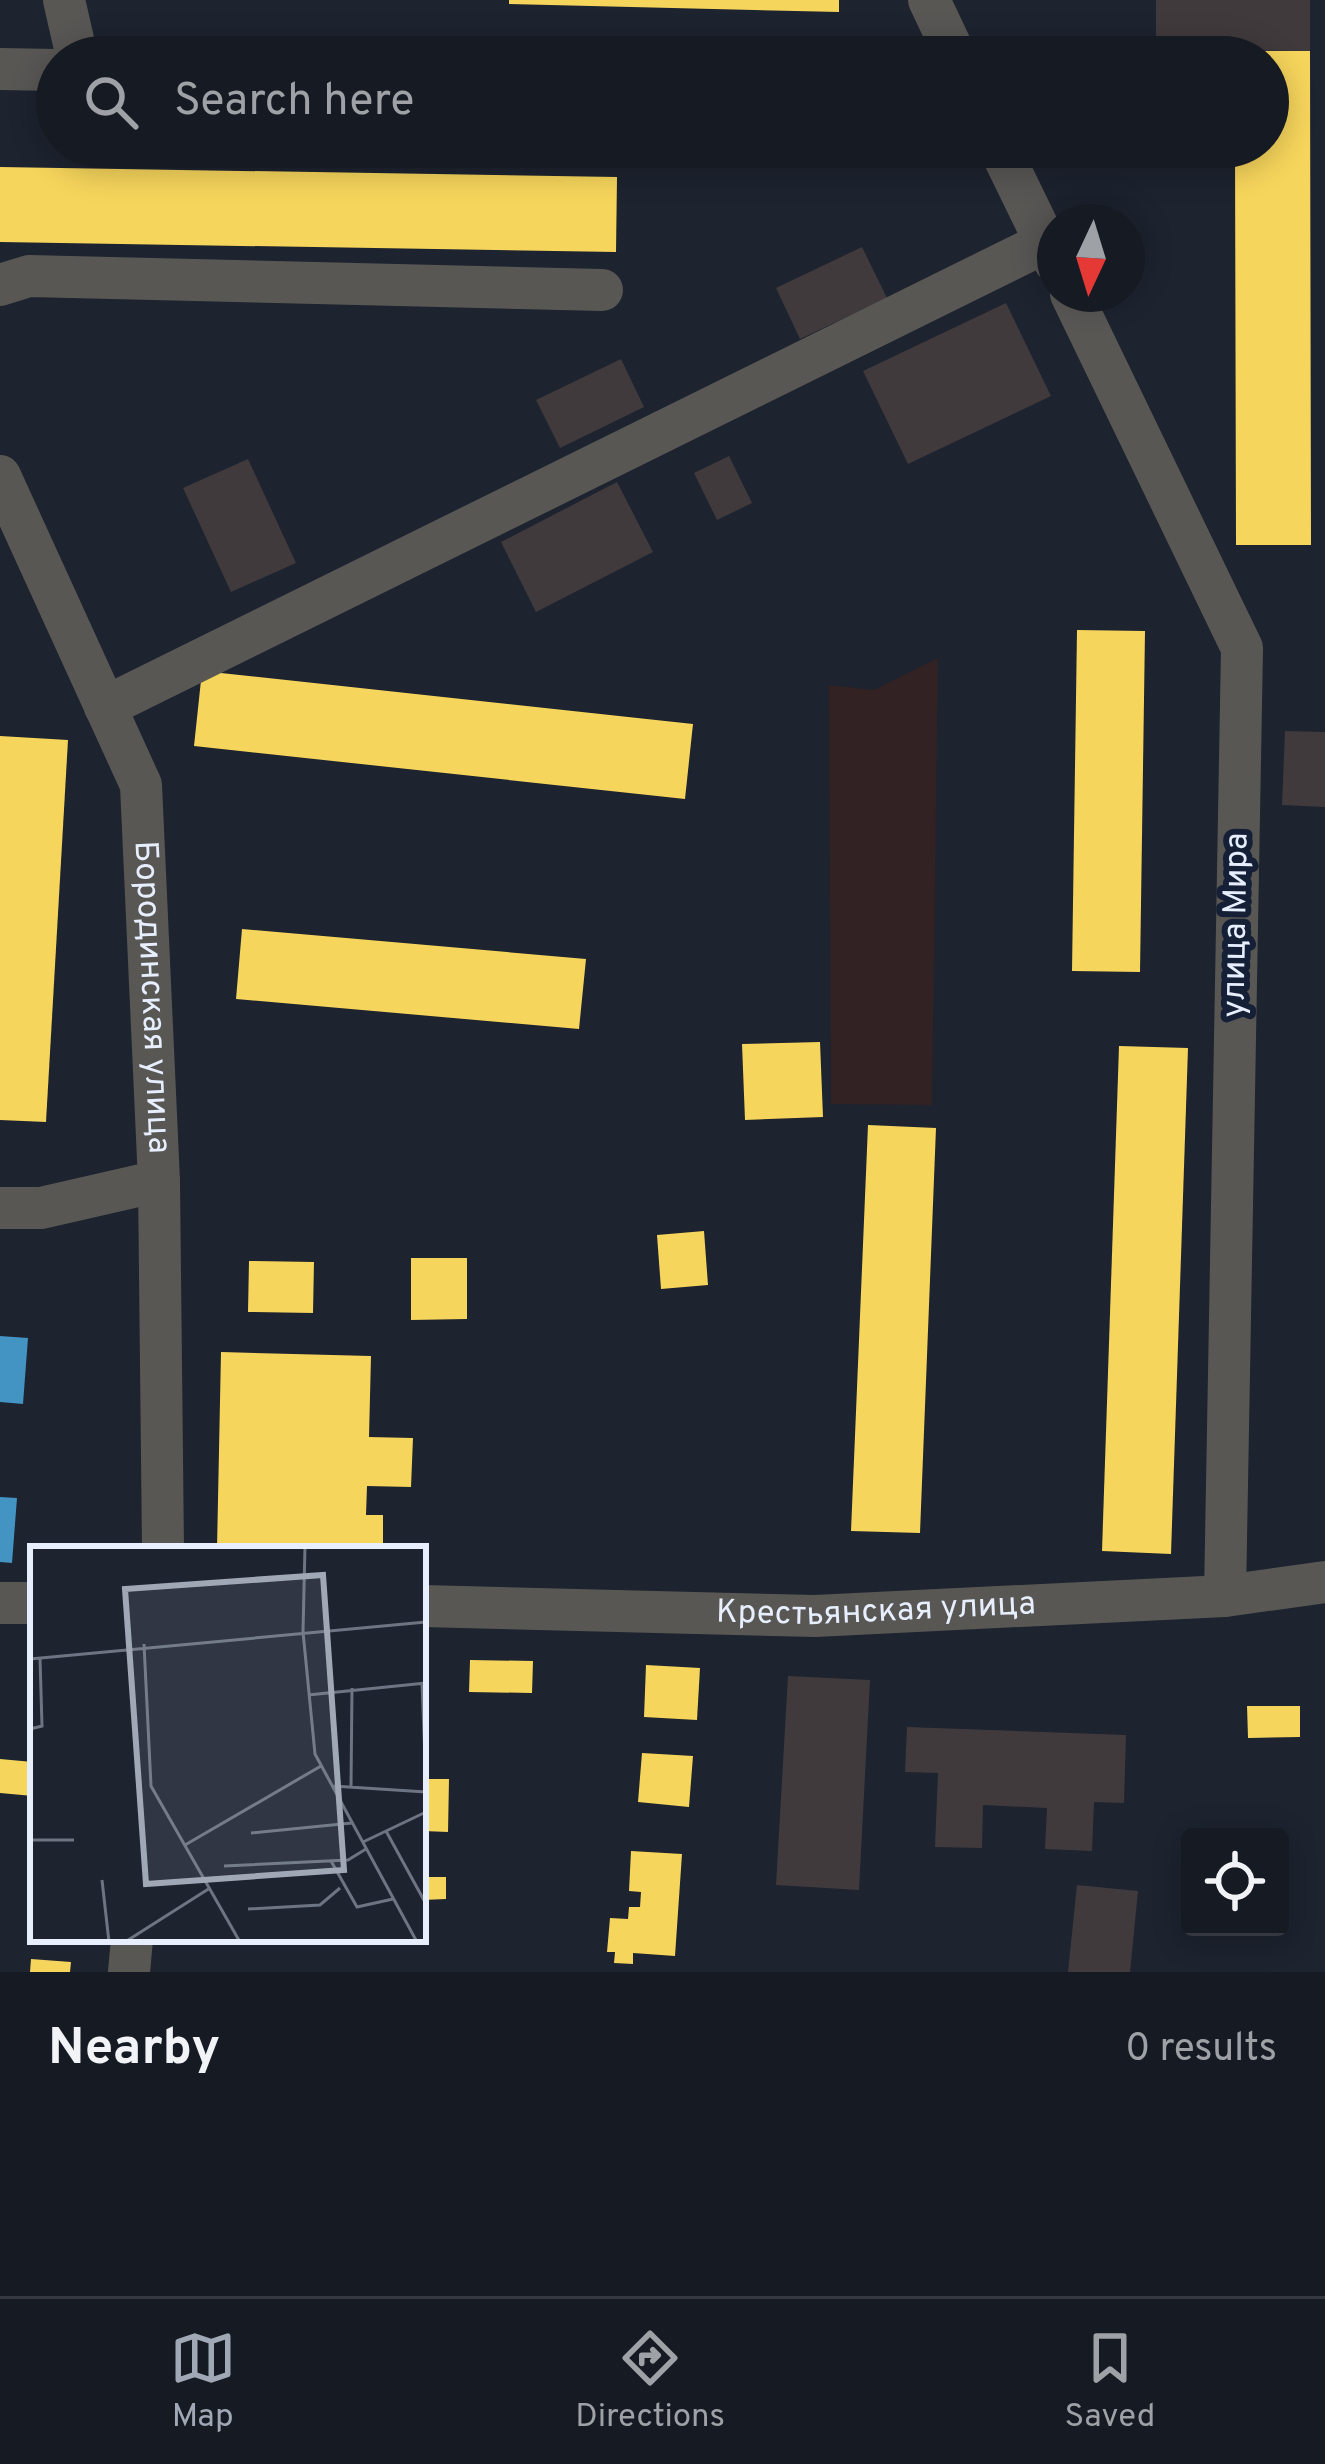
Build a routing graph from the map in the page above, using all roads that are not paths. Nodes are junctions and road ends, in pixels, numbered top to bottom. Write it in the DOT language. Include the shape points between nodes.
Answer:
graph roads {
  1 [pos="64,0"];
  2 [pos="928,0"];
  3 [pos="72,36"];
  4 [pos="946,36"];
  5 [pos="0,69"];
  6 [pos="36,70"];
  7 [pos="1010,168"];
  8 [pos="1037,225"];
  9 [pos="1037,258"];
  10 [pos="0,286"];
  11 [pos="602,290"];
  12 [pos="1079,312"];
  13 [pos="0,476"];
  14 [pos="21,563"];
  15 [pos="105,707"];
  16 [pos="159,1181"];
  17 [pos="0,1208"];
  18 [pos="163,1546"];
  19 [pos="1325,1582"];
  20 [pos="1225,1595"];
  21 [pos="426,1606"];
  22 [pos="132,1942"];
  23 [pos="129,1972"];
  1 -- 3 [label="street"];
  2 -- 4 [label="street"];
  5 -- 6 [label="street"];
  7 -- 8 [label="street"];
  9 -- 15 [label="street"];
  10 -- 11 [label="street" via="29,276"];
  12 -- 20 [label="street, улица Мира" via="1242,648"];
  13 -- 14 [label="street, Бородинская улица"];
  14 -- 15 [label="street, Бородинская улица"];
  15 -- 16 [label="street, Бородинская улица" via="140,785"];
  16 -- 17 [label="street" via="41,1208"];
  16 -- 18 [label="street, Бородинская улица"];
  19 -- 20 [label="street, Крестьянская улица"];
  20 -- 21 [label="street, Крестьянская улица" via="815,1616"];
  22 -- 23 [label="street"];
}
